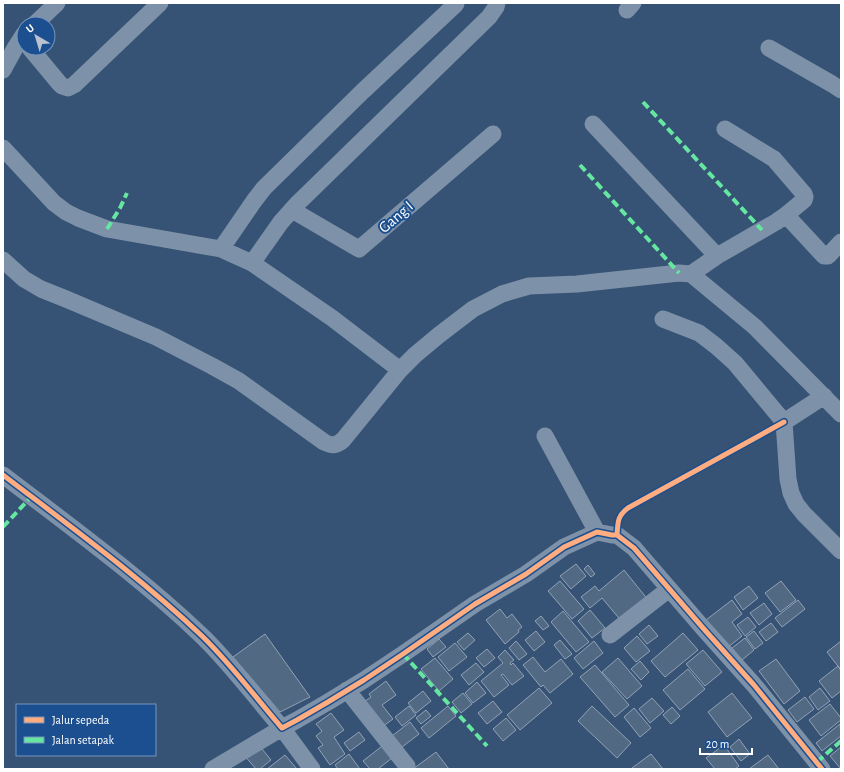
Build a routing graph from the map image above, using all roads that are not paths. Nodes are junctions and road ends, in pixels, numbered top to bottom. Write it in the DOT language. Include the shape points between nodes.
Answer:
graph roads {
  1 [pos="57,3"];
  2 [pos="160,3"];
  3 [pos="497,3"];
  4 [pos="456,4"];
  5 [pos="43,16"];
  6 [pos="16,47"];
  7 [pos="769,48"];
  8 [pos="38,56"];
  9 [pos="3,70"];
  10 [pos="841,90"];
  11 [pos="593,124"];
  12 [pos="725,129"];
  13 [pos="493,134"];
  14 [pos="3,148"];
  15 [pos="292,210"];
  16 [pos="786,215"];
  17 [pos="841,242"];
  18 [pos="221,249"];
  19 [pos="717,256"];
  20 [pos="3,260"];
  21 [pos="252,263"];
  22 [pos="691,274"];
  23 [pos="663,319"];
  24 [pos="400,370"];
  25 [pos="824,396"];
  26 [pos="841,414"];
  27 [pos="784,422"];
  28 [pos="545,436"];
  29 [pos="3,475"];
  30 [pos="596,532"];
  31 [pos="841,551"];
  32 [pos="669,589"];
  33 [pos="610,635"];
  34 [pos="347,690"];
  35 [pos="282,728"];
  36 [pos="407,766"];
  37 [pos="213,769"];
  38 [pos="312,769"];
  39 [pos="822,769"];
  1 -- 5 [label="street"];
  2 -- 8 [label="street" via="68,88 59,83"];
  3 -- 15 [label="street" via="489,17"];
  4 -- 18 [label="street" via="264,188"];
  6 -- 9 [label="street"];
  7 -- 10 [label="street"];
  11 -- 19 [label="street"];
  12 -- 16 [label="street" via="774,159 804,194 804,200"];
  13 -- 15 [label="street, Gang I" via="360,249"];
  14 -- 18 [label="street" via="54,203 78,218 107,229"];
  15 -- 21 [label="street"];
  16 -- 17 [label="street" via="824,256 828,256"];
  16 -- 19 [label="street"];
  18 -- 21 [label="street"];
  19 -- 22 [label="street"];
  20 -- 24 [label="street" via="24,279 41,289 156,337 239,381 328,444 338,444 343,440"];
  21 -- 24 [label="street" via="332,318"];
  22 -- 24 [label="street" via="529,286 502,294 472,309"];
  22 -- 25 [label="street" via="755,327"];
  23 -- 27 [label="street" via="699,333 716,346 735,364"];
  25 -- 26 [label="street"];
  25 -- 27 [label="street"];
  27 -- 31 [label="street" via="791,493 804,514"];
  28 -- 30 [label="street"];
  29 -- 35 [label="street" via="86,537 183,618 226,661"];
  30 -- 32 [label="street" via="617,535 634,548"];
  30 -- 34 [label="street" via="564,548 475,604"];
  32 -- 33 [label="street"];
  32 -- 39 [label="street" via="754,685"];
  34 -- 35 [label="street"];
  34 -- 36 [label="street"];
  35 -- 37 [label="street"];
  35 -- 38 [label="street"];
}
